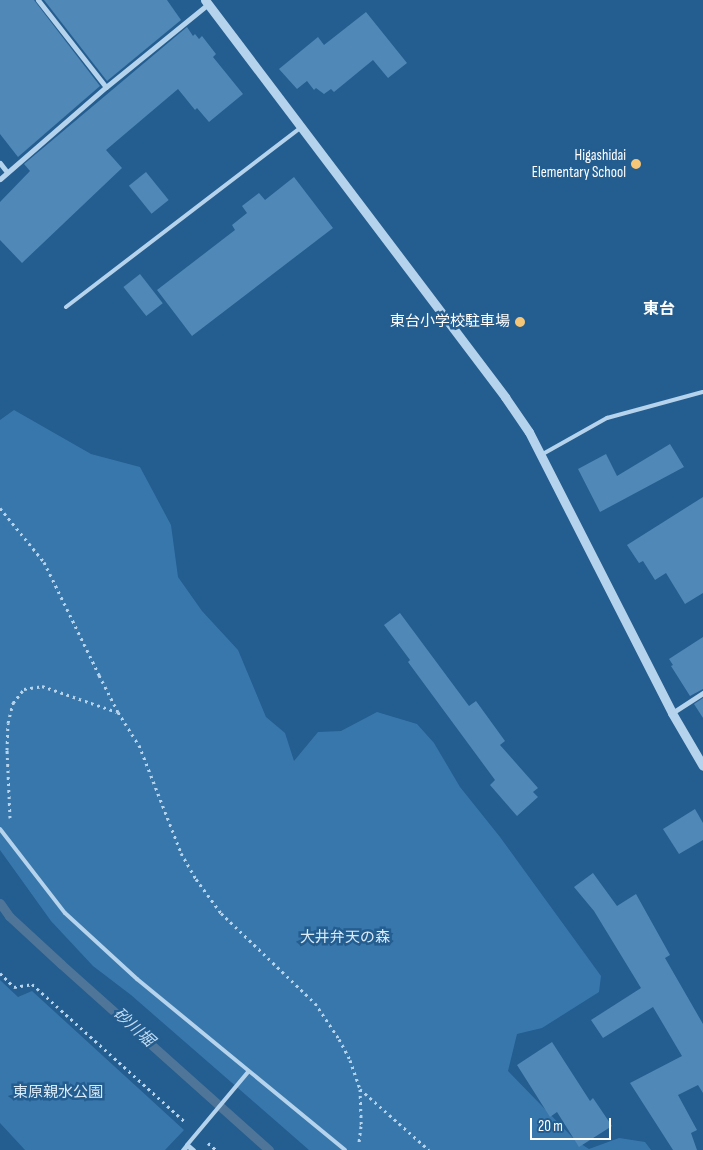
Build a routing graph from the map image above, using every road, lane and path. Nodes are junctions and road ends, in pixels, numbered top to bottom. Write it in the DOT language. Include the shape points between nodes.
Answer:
graph roads {
  1 [pos="38,0"];
  2 [pos="207,2"];
  3 [pos="106,87"];
  4 [pos="301,127"];
  5 [pos="0,163"];
  6 [pos="7,172"];
  7 [pos="0,179"];
  8 [pos="66,307"];
  9 [pos="703,392"];
  10 [pos="540,456"];
  11 [pos="0,508"];
  12 [pos="703,693"];
  13 [pos="118,712"];
  14 [pos="672,713"];
  15 [pos="703,766"];
  16 [pos="0,829"];
  17 [pos="9,841"];
  18 [pos="0,973"];
  19 [pos="248,1072"];
  20 [pos="360,1089"];
  21 [pos="196,1133"];
  22 [pos="187,1145"];
  23 [pos="182,1150"];
  24 [pos="193,1150"];
  25 [pos="216,1150"];
  26 [pos="345,1150"];
  27 [pos="358,1150"];
  28 [pos="429,1150"];
  1 -- 3 [label="street"];
  2 -- 3 [label="street"];
  2 -- 4 [label="street"];
  3 -- 6 [label="street"];
  4 -- 8 [label="lane"];
  4 -- 10 [label="street" via="505,397 529,432"];
  5 -- 6 [label="street"];
  6 -- 7 [label="street"];
  9 -- 10 [label="lane" via="607,418"];
  10 -- 14 [label="street"];
  11 -- 13 [label="path" via="44,562"];
  12 -- 14 [label="street"];
  13 -- 17 [label="path" via="42,686 24,689 13,702 6,750 11,803"];
  13 -- 20 [label="path" via="139,745 181,853 196,879 221,913 315,1003 339,1038"];
  14 -- 15 [label="street"];
  16 -- 17 [label="lane"];
  17 -- 19 [label="lane" via="65,913 137,979"];
  18 -- 21 [label="path" via="14,987 32,984"];
  19 -- 21 [label="lane"];
  19 -- 26 [label="lane"];
  20 -- 27 [label="path"];
  20 -- 28 [label="path"];
  21 -- 22 [label="lane"];
  21 -- 25 [label="path"];
  22 -- 23 [label="street"];
  22 -- 24 [label="street"];
}
